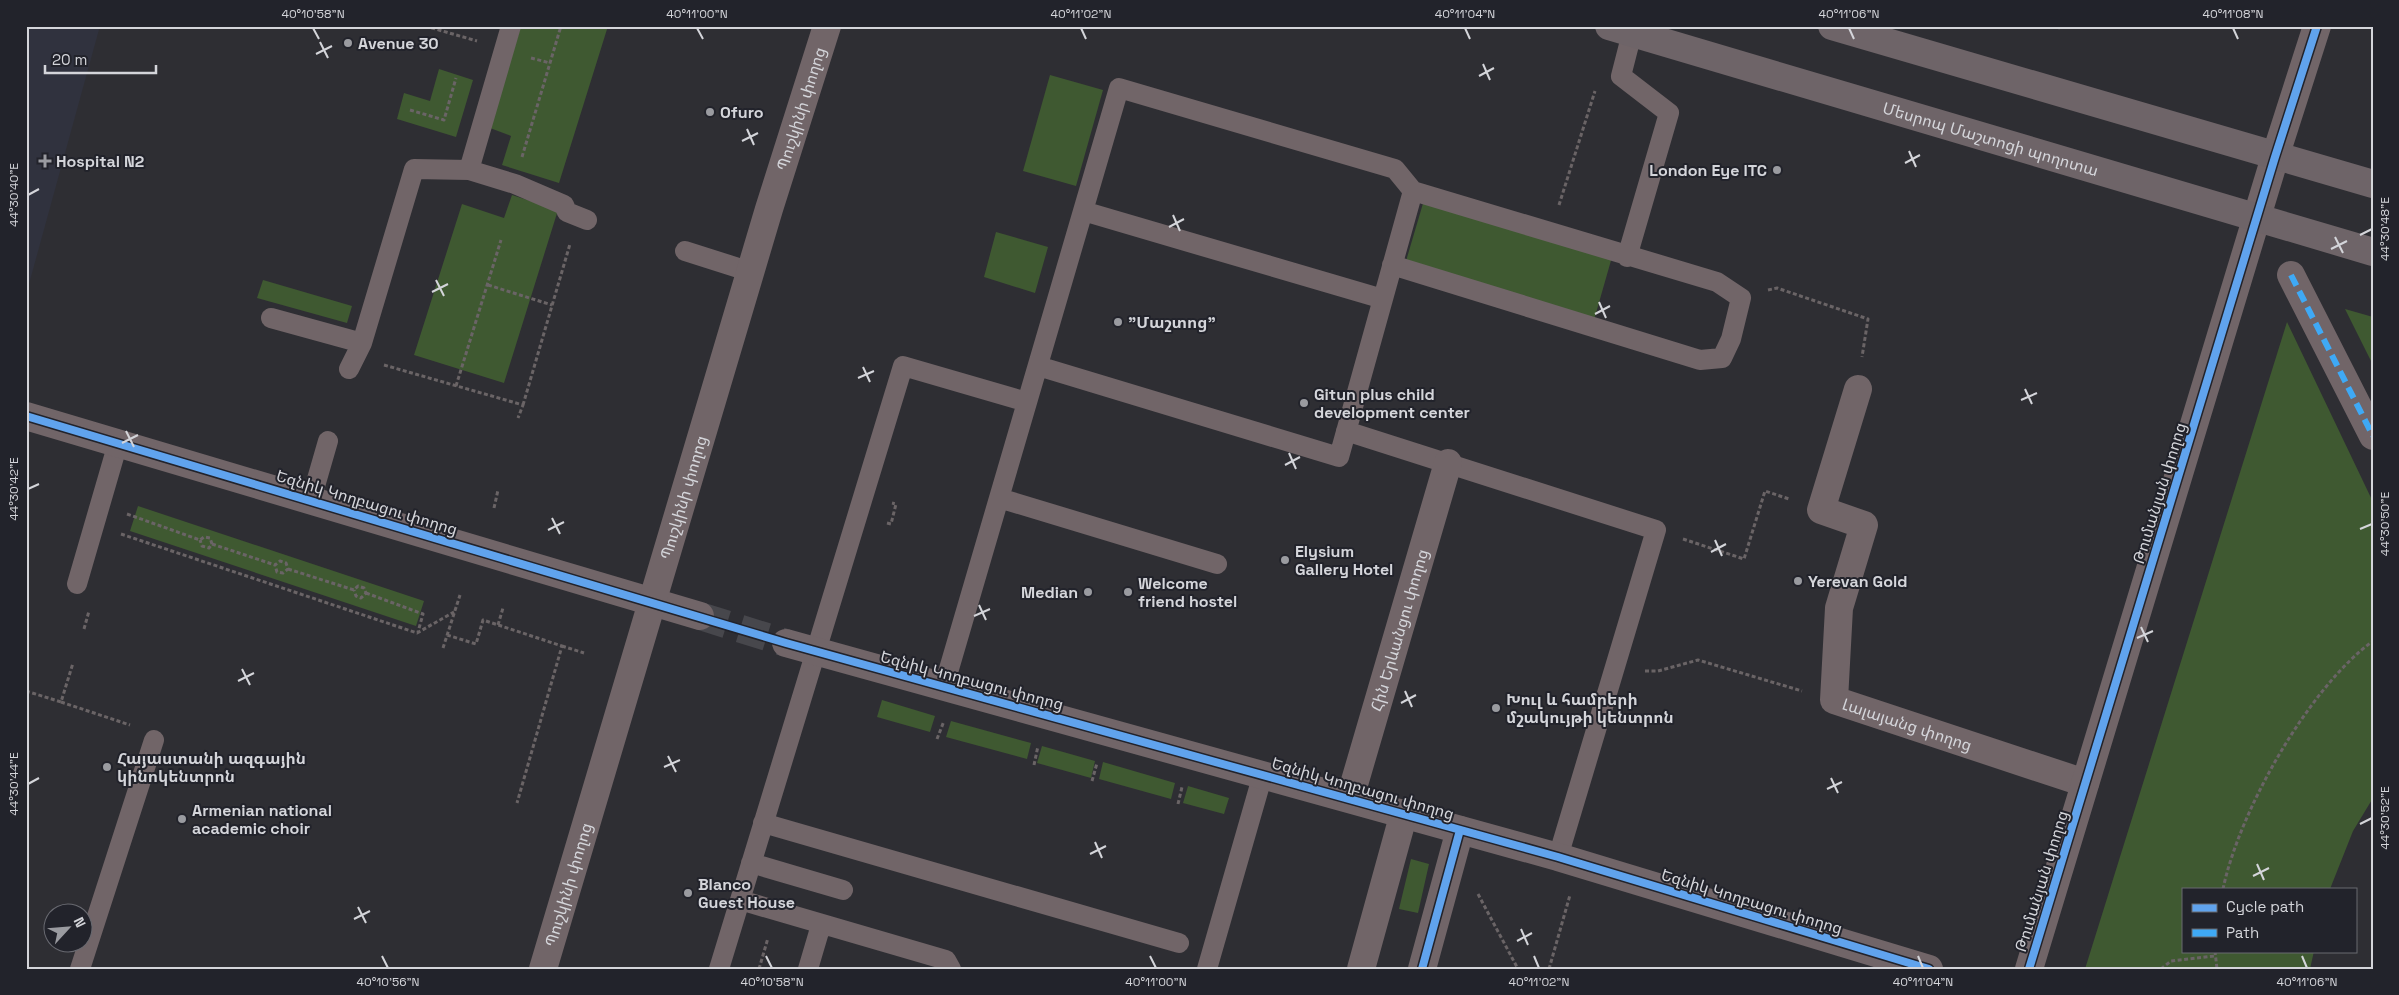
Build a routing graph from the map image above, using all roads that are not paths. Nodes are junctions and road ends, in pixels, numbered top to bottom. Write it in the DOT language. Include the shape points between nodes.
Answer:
graph roads {
  1 [pos="511,26"];
  2 [pos="827,26"];
  3 [pos="2317,26"];
  4 [pos="1847,28"];
  5 [pos="1620,30"];
  6 [pos="2275,157"];
  7 [pos="468,170"];
  8 [pos="2373,184"];
  9 [pos="1413,191"];
  10 [pos="1083,211"];
  11 [pos="583,218"];
  12 [pos="2257,218"];
  13 [pos="686,251"];
  14 [pos="2373,252"];
  15 [pos="1627,257"];
  16 [pos="1392,266"];
  17 [pos="751,272"];
  18 [pos="2291,275"];
  19 [pos="1383,299"];
  20 [pos="271,318"];
  21 [pos="1038,366"];
  22 [pos="1858,389"];
  23 [pos="1027,402"];
  24 [pos="26,416"];
  25 [pos="1346,431"];
  26 [pos="2373,436"];
  27 [pos="328,442"];
  28 [pos="118,443"];
  29 [pos="1448,463"];
  30 [pos="999,498"];
  31 [pos="311,500"];
  32 [pos="1217,564"];
  33 [pos="77,584"];
  34 [pos="653,602"];
  35 [pos="700,616"];
  36 [pos="786,643"];
  37 [pos="815,651"];
  38 [pos="945,699"];
  39 [pos="153,742"];
  40 [pos="1263,774"];
  41 [pos="2085,783"];
  42 [pos="1350,798"];
  43 [pos="1404,813"];
  44 [pos="763,823"];
  45 [pos="1460,830"];
  46 [pos="1558,857"];
  47 [pos="751,863"];
  48 [pos="843,890"];
  49 [pos="740,900"];
  50 [pos="821,925"];
  51 [pos="1179,943"];
  52 [pos="80,969"];
  53 [pos="543,969"];
  54 [pos="719,969"];
  55 [pos="808,969"];
  56 [pos="951,969"];
  57 [pos="1207,969"];
  58 [pos="1361,969"];
  59 [pos="1422,969"];
  60 [pos="1929,969"];
  61 [pos="2028,969"];
  1 -- 7 [label="lane"];
  2 -- 17 [label="street, Պուշկինի փողոց"];
  3 -- 6 [label="street, Թումանյան փողոց"];
  4 -- 6 [label="highway"];
  5 -- 12 [label="highway, Մեսրոպ Մաշտոցի պողոտա"];
  5 -- 15 [label="lane" via="1621,76 1669,114"];
  6 -- 8 [label="highway"];
  6 -- 12 [label="street, Թումանյան փողոց"];
  7 -- 11 [label="lane" via="514,184 564,205 566,212"];
  7 -- 20 [label="lane" via="414,169 355,356"];
  9 -- 10 [label="lane" via="1395,168 1119,88"];
  9 -- 15 [label="lane"];
  9 -- 16 [label="lane"];
  10 -- 19 [label="lane"];
  10 -- 21 [label="lane"];
  12 -- 14 [label="highway, Մեսրոպ Մաշտոցի պողոտա"];
  12 -- 41 [label="street, Թումանյան փողոց"];
  13 -- 17 [label="lane"];
  15 -- 16 [label="lane" via="1717,282 1741,298 1731,339 1722,358 1700,360"];
  16 -- 19 [label="lane"];
  17 -- 34 [label="street, Պուշկինի փողոց"];
  18 -- 26 [label="street"];
  19 -- 25 [label="lane"];
  21 -- 23 [label="lane"];
  21 -- 25 [label="lane" via="1339,457"];
  22 -- 41 [label="street, Լալայանց փողոց" via="1821,510 1864,525 1839,608 1834,700"];
  23 -- 30 [label="lane"];
  23 -- 37 [label="lane" via="903,366"];
  24 -- 28 [label="street, Եզնիկ Կողբացու փողոց"];
  25 -- 29 [label="lane"];
  27 -- 31 [label="lane"];
  28 -- 31 [label="street, Եզնիկ Կողբացու փողոց"];
  28 -- 33 [label="lane"];
  29 -- 42 [label="street, Հին Երևանցու փողոց"];
  29 -- 46 [label="lane" via="1656,530"];
  30 -- 32 [label="lane"];
  30 -- 38 [label="lane"];
  31 -- 34 [label="street, Եզնիկ Կողբացու փողոց"];
  34 -- 35 [label="street, Եզնիկ Կողբացու փողոց"];
  34 -- 53 [label="street, Պուշկինի փողոց"];
  36 -- 37 [label="street, Եզնիկ Կողբացու փողոց"];
  37 -- 38 [label="street, Եզնիկ Կողբացու փողոց"];
  37 -- 44 [label="lane"];
  38 -- 40 [label="street, Եզնիկ Կողբացու փողոց"];
  39 -- 52 [label="lane"];
  40 -- 42 [label="street, Եզնիկ Կողբացու փողոց"];
  40 -- 57 [label="lane"];
  41 -- 61 [label="street, Թումանյան փողոց"];
  42 -- 43 [label="street, Եզնիկ Կողբացու փողոց"];
  43 -- 45 [label="street, Եզնիկ Կողբացու փողոց"];
  43 -- 58 [label="street"];
  44 -- 47 [label="lane"];
  44 -- 51 [label="lane"];
  45 -- 46 [label="street, Եզնիկ Կողբացու փողոց"];
  45 -- 59 [label="street"];
  46 -- 60 [label="street, Եզնիկ Կողբացու փողոց"];
  47 -- 48 [label="lane"];
  47 -- 49 [label="lane"];
  49 -- 50 [label="lane"];
  49 -- 54 [label="lane"];
  50 -- 55 [label="lane"];
  50 -- 56 [label="lane" via="946,960"];
}
